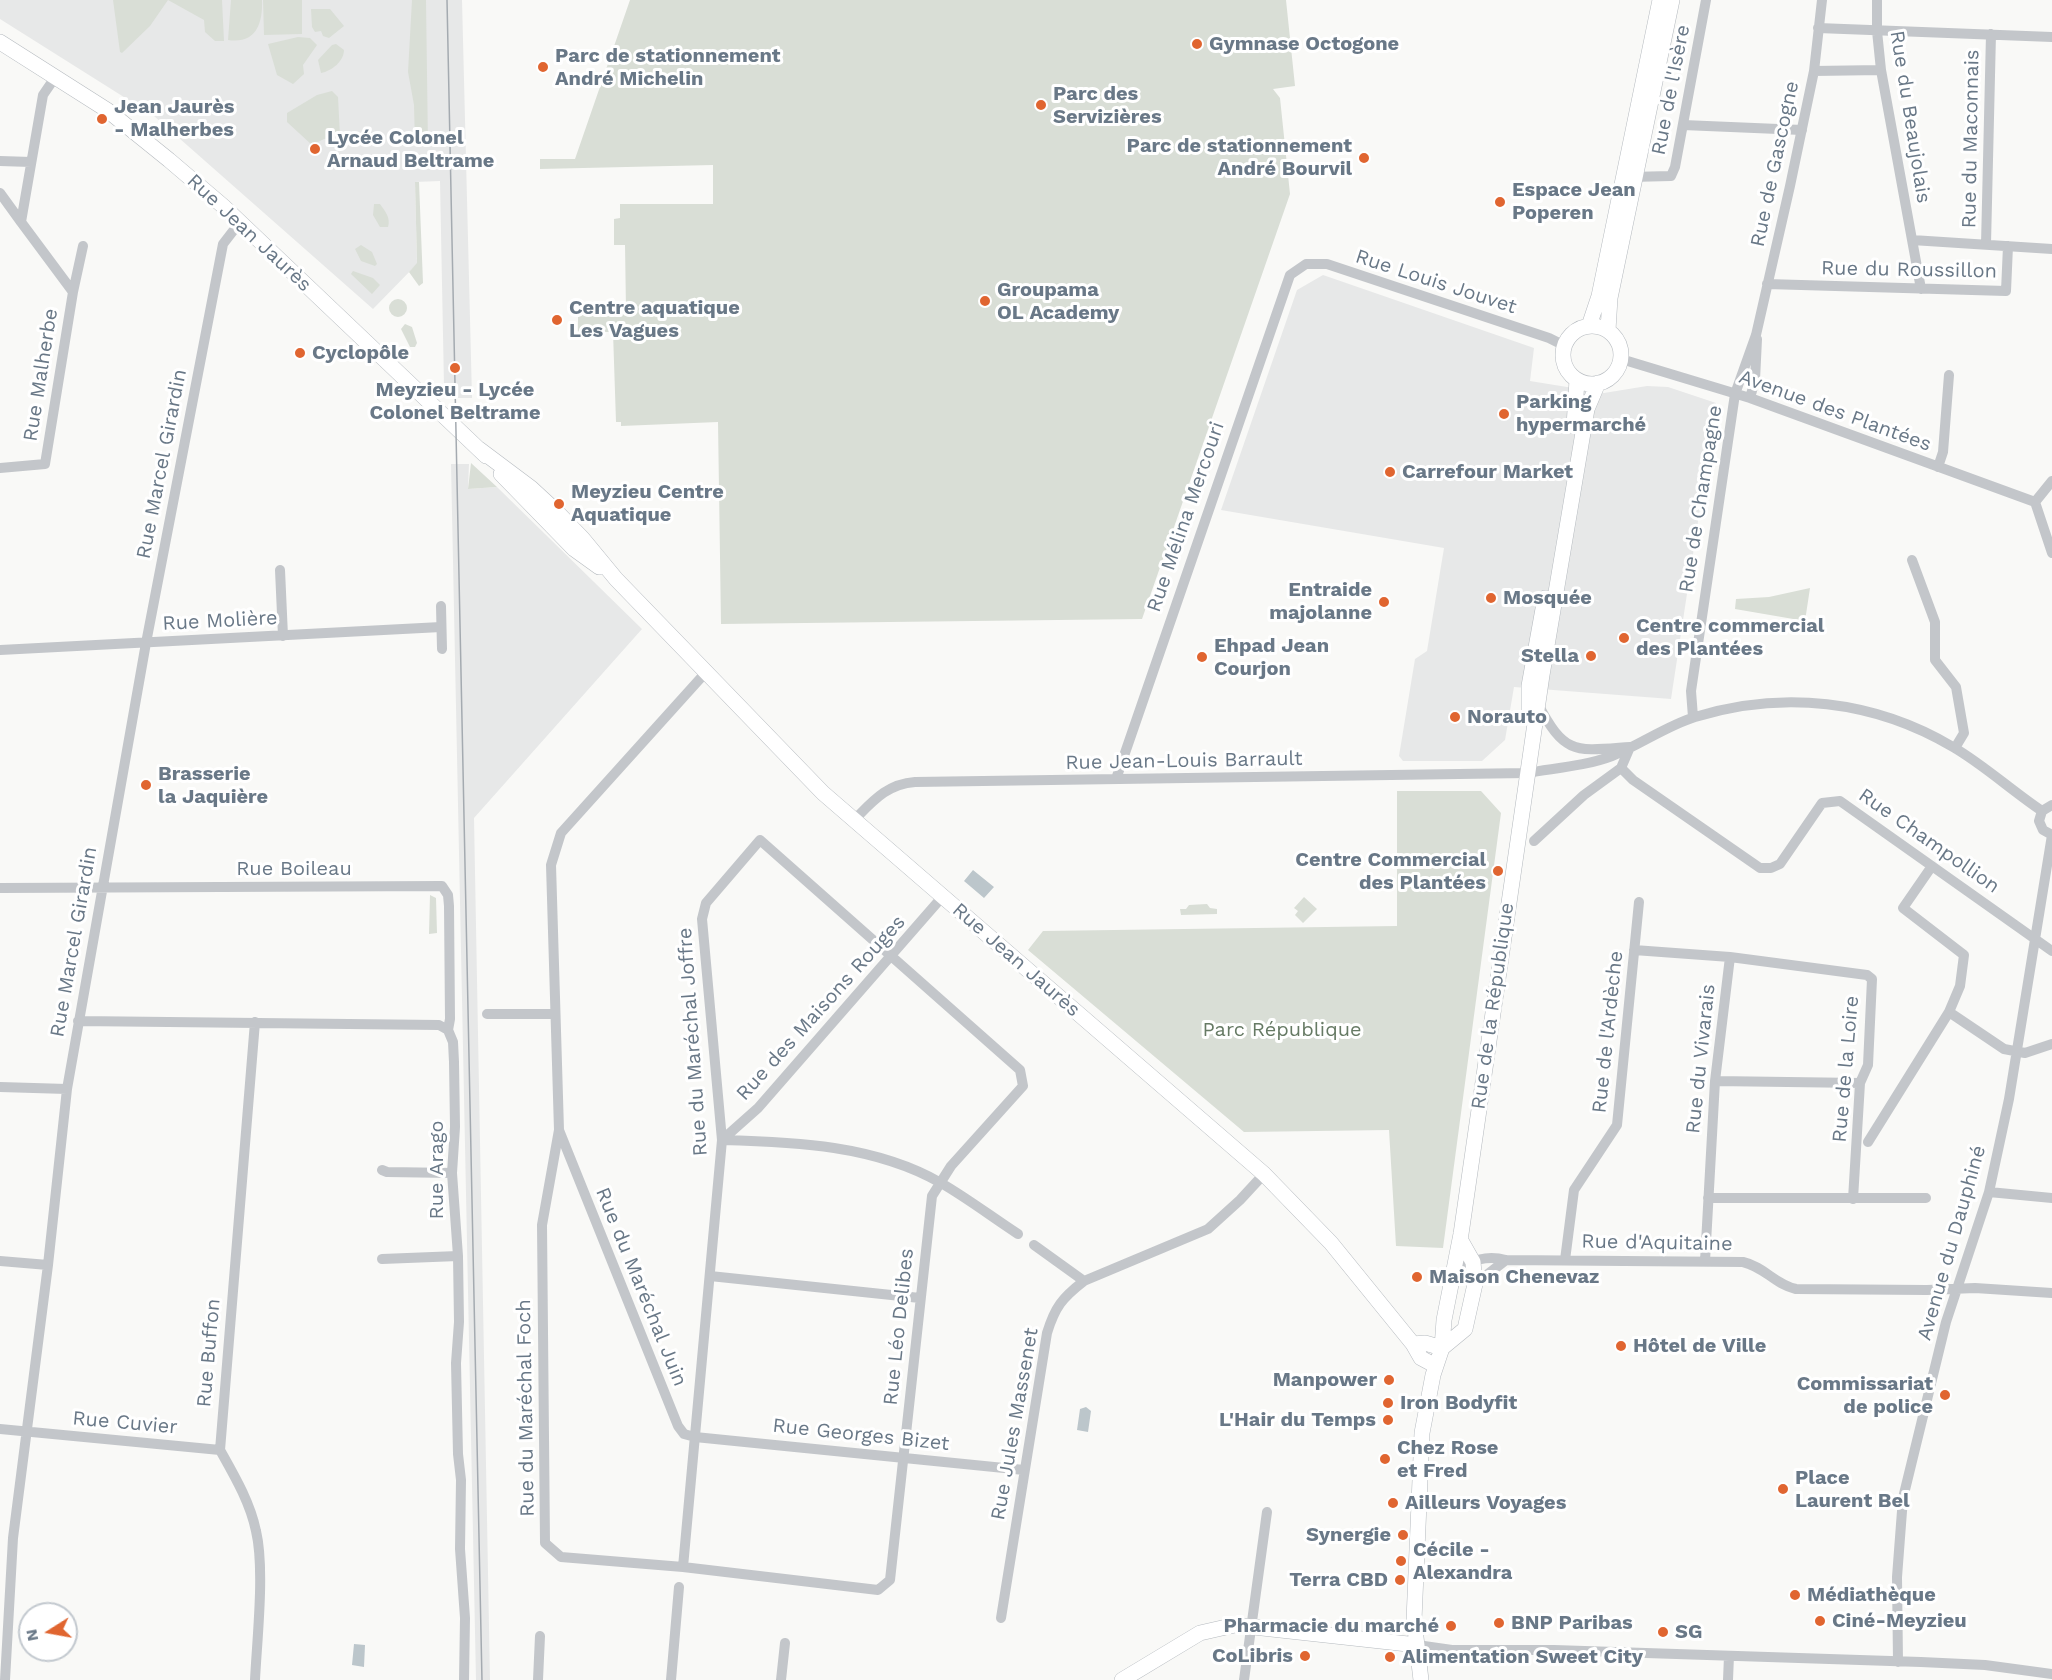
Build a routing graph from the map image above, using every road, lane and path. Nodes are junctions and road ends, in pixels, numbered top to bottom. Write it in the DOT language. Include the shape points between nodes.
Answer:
graph roads {
  1 [pos="1660,0"];
  2 [pos="1672,0"];
  3 [pos="1706,0"];
  4 [pos="1822,0"];
  5 [pos="1877,0"];
  6 [pos="1818,28"];
  7 [pos="1876,31"];
  8 [pos="1991,34"];
  9 [pos="2052,37"];
  10 [pos="0,42"];
  11 [pos="1881,70"];
  12 [pos="1814,71"];
  13 [pos="56,76"];
  14 [pos="1683,125"];
  15 [pos="1802,130"];
  16 [pos="0,161"];
  17 [pos="32,162"];
  18 [pos="1630,177"];
  19 [pos="0,193"];
  20 [pos="21,222"];
  21 [pos="240,222"];
  22 [pos="1912,240"];
  23 [pos="1986,244"];
  24 [pos="83,246"];
  25 [pos="2008,246"];
  26 [pos="2052,249"];
  27 [pos="1296,270"];
  28 [pos="1767,284"];
  29 [pos="1921,289"];
  30 [pos="73,292"];
  31 [pos="1589,326"];
  32 [pos="1608,330"];
  33 [pos="1756,335"];
  34 [pos="1564,346"];
  35 [pos="1621,359"];
  36 [pos="1948,375"];
  37 [pos="1577,380"];
  38 [pos="1598,383"];
  39 [pos="1735,394"];
  40 [pos="1750,398"];
  41 [pos="1938,467"];
  42 [pos="0,468"];
  43 [pos="2052,481"];
  44 [pos="2035,502"];
  45 [pos="2052,553"];
  46 [pos="1912,560"];
  47 [pos="280,570"];
  48 [pos="441,606"];
  49 [pos="441,627"];
  50 [pos="283,636"];
  51 [pos="146,643"];
  52 [pos="442,649"];
  53 [pos="0,650"];
  54 [pos="707,671"];
  55 [pos="1538,703"];
  56 [pos="1693,717"];
  57 [pos="1630,747"];
  58 [pos="1955,748"];
  59 [pos="1621,768"];
  60 [pos="1527,773"];
  61 [pos="1116,779"];
  62 [pos="2052,805"];
  63 [pos="2042,811"];
  64 [pos="854,820"];
  65 [pos="2052,835"];
  66 [pos="1534,842"];
  67 [pos="1932,866"];
  68 [pos="0,888"];
  69 [pos="102,888"];
  70 [pos="943,896"];
  71 [pos="1639,903"];
  72 [pos="2036,940"];
  73 [pos="1634,950"];
  74 [pos="2052,951"];
  75 [pos="1730,957"];
  76 [pos="892,958"];
  77 [pos="1949,1012"];
  78 [pos="487,1014"];
  79 [pos="554,1014"];
  80 [pos="78,1021"];
  81 [pos="255,1022"];
  82 [pos="448,1030"];
  83 [pos="2052,1044"];
  84 [pos="2017,1052"];
  85 [pos="1715,1081"];
  86 [pos="1860,1083"];
  87 [pos="0,1087"];
  88 [pos="67,1089"];
  89 [pos="558,1130"];
  90 [pos="722,1140"];
  91 [pos="1868,1142"];
  92 [pos="382,1170"];
  93 [pos="452,1173"];
  94 [pos="1264,1174"];
  95 [pos="940,1182"];
  96 [pos="1989,1192"];
  97 [pos="1708,1198"];
  98 [pos="1926,1198"];
  99 [pos="2052,1198"];
  100 [pos="1853,1199"];
  101 [pos="1018,1233"];
  102 [pos="1460,1239"];
  103 [pos="1034,1245"];
  104 [pos="458,1256"];
  105 [pos="382,1259"];
  106 [pos="1506,1260"];
  107 [pos="1565,1260"];
  108 [pos="0,1261"];
  109 [pos="1705,1261"];
  110 [pos="1473,1262"];
  111 [pos="48,1265"];
  112 [pos="1454,1271"];
  113 [pos="710,1276"];
  114 [pos="1084,1281"];
  115 [pos="1475,1284"];
  116 [pos="1958,1288"];
  117 [pos="2052,1293"];
  118 [pos="920,1298"];
  119 [pos="1444,1320"];
  120 [pos="1465,1328"];
  121 [pos="1413,1344"];
  122 [pos="1442,1348"];
  123 [pos="1436,1366"];
  124 [pos="0,1429"];
  125 [pos="26,1432"];
  126 [pos="695,1437"];
  127 [pos="220,1450"];
  128 [pos="903,1456"];
  129 [pos="1024,1470"];
  130 [pos="1268,1512"];
  131 [pos="683,1567"];
  132 [pos="679,1587"];
  133 [pos="1001,1618"];
  134 [pos="1251,1624"];
  135 [pos="540,1636"];
  136 [pos="785,1643"];
  137 [pos="1417,1645"];
  138 [pos="1729,1656"];
  139 [pos="1898,1662"];
  140 [pos="2052,1674"];
  141 [pos="5,1680"];
  142 [pos="255,1680"];
  143 [pos="464,1680"];
  144 [pos="538,1680"];
  145 [pos="671,1680"];
  146 [pos="781,1680"];
  147 [pos="1122,1680"];
  148 [pos="1244,1680"];
  149 [pos="1421,1680"];
  150 [pos="1728,1680"];
  1 -- 18 [label="main road"];
  2 -- 18 [label="main road"];
  3 -- 14 [label="street, Rue de l'Isère"];
  4 -- 6 [label="street, Rue de Gascogne"];
  5 -- 7 [label="street, Rue du Beaujolais"];
  6 -- 7 [label="street"];
  6 -- 12 [label="street, Rue de Gascogne"];
  7 -- 8 [label="street"];
  7 -- 11 [label="street, Rue du Beaujolais"];
  8 -- 9 [label="street"];
  8 -- 23 [label="street, Rue du Maconnais"];
  10 -- 13 [label="main road, Rue Jean Jaurès"];
  11 -- 12 [label="street"];
  11 -- 22 [label="street, Rue du Beaujolais"];
  12 -- 15 [label="street, Rue de Gascogne"];
  13 -- 17 [label="street" via="43,95"];
  13 -- 21 [label="main road, Rue Jean Jaurès" via="107,110"];
  14 -- 15 [label="street"];
  14 -- 18 [label="street, Rue de l'Isère" via="1671,176"];
  15 -- 28 [label="street, Rue de Gascogne"];
  16 -- 17 [label="street"];
  17 -- 20 [label="street"];
  18 -- 31 [label="main road"];
  18 -- 32 [label="main road"];
  19 -- 20 [label="street, Rue Malherbe"];
  20 -- 30 [label="street, Rue Malherbe"];
  21 -- 51 [label="street, Rue Marcel Girardin" via="223,244"];
  21 -- 54 [label="main road, Rue Jean Jaurès" via="479,449 574,549 616,579"];
  22 -- 23 [label="street"];
  22 -- 29 [label="street, Rue du Beaujolais"];
  23 -- 25 [label="street"];
  24 -- 30 [label="street, Rue Malherbe"];
  25 -- 26 [label="street"];
  25 -- 29 [label="street, Rue du Roussillon" via="2006,291"];
  27 -- 34 [label="street, Rue Louis Jouvet" via="1306,264 1327,264"];
  27 -- 61 [label="street, Rue Mélina Mercouri" via="1285,283"];
  28 -- 29 [label="street, Rue du Roussillon"];
  28 -- 33 [label="street, Rue de Gascogne"];
  30 -- 42 [label="street, Rue Malherbe" via="45,464"];
  31 -- 32 [label="main road"];
  31 -- 34 [label="main road" via="1574,332"];
  32 -- 35 [label="main road" via="1619,342"];
  33 -- 39 [label="street, Rue de Gascogne"];
  33 -- 40 [label="street, Rue de Gascogne" via="1756,371"];
  34 -- 37 [label="main road" via="1565,365"];
  35 -- 38 [label="main road" via="1614,375"];
  35 -- 39 [label="street, Avenue des Plantées"];
  36 -- 41 [label="street" via="1943,452"];
  37 -- 38 [label="main road"];
  37 -- 60 [label="main road, Rue de la République" via="1577,406 1529,686"];
  38 -- 55 [label="main road, Rue de la République" via="1587,409"];
  39 -- 40 [label="street, Avenue des Plantées"];
  39 -- 56 [label="street, Rue de Champagne" via="1690,691"];
  40 -- 41 [label="street, Avenue des Plantées"];
  41 -- 44 [label="street, Avenue des Plantées"];
  43 -- 44 [label="street"];
  44 -- 45 [label="street"];
  46 -- 58 [label="street" via="1935,622 1935,660 1956,687 1965,733"];
  47 -- 50 [label="street"];
  48 -- 49 [label="street"];
  49 -- 50 [label="street, Rue Molière"];
  49 -- 52 [label="street"];
  50 -- 51 [label="street, Rue Molière"];
  51 -- 53 [label="street, Rue Molière"];
  51 -- 69 [label="street, Rue Marcel Girardin"];
  54 -- 64 [label="main road, Rue Jean Jaurès" via="823,793"];
  54 -- 79 [label="street, Rue du Maréchal Juin" via="561,833 551,865"];
  55 -- 57 [label="street" via="1550,729 1561,740 1585,750"];
  55 -- 60 [label="main road, Rue de la République"];
  56 -- 57 [label="street, Rue Jean-Louis Barrault"];
  56 -- 58 [label="street, Rue Jean-Louis Barrault" via="1753,702 1815,702 1902,720"];
  57 -- 59 [label="street"];
  57 -- 60 [label="street, Rue Jean-Louis Barrault" via="1592,762"];
  58 -- 63 [label="street, Rue Jean-Louis Barrault"];
  59 -- 66 [label="street" via="1584,795"];
  59 -- 67 [label="street, Rue Champollion" via="1760,868 1780,864 1822,803 1830,800 1840,801"];
  60 -- 61 [label="street, Rue Jean-Louis Barrault"];
  60 -- 102 [label="main road, Rue de la République"];
  61 -- 64 [label="street, Rue Jean-Louis Barrault" via="903,783 885,791"];
  62 -- 63 [label="street"];
  63 -- 65 [label="street" via="2040,826"];
  64 -- 70 [label="main road, Rue Jean Jaurès"];
  65 -- 72 [label="street, Avenue du Dauphiné"];
  67 -- 72 [label="street, Rue Champollion"];
  67 -- 77 [label="street" via="1903,909 1964,955 1960,986"];
  68 -- 69 [label="street, Rue Boileau"];
  69 -- 80 [label="street, Rue Marcel Girardin"];
  69 -- 82 [label="street, Rue Boileau" via="442,886 449,906"];
  70 -- 76 [label="street, Rue des Maisons Rouges"];
  70 -- 94 [label="main road, Rue Jean Jaurès"];
  71 -- 73 [label="street, Rue de l'Ardèche"];
  72 -- 74 [label="street, Rue Champollion"];
  72 -- 84 [label="street, Avenue du Dauphiné"];
  73 -- 75 [label="street, Rue du Vivarais"];
  73 -- 107 [label="street, Rue de l'Ardèche" via="1617,1125 1574,1190"];
  75 -- 85 [label="street, Rue du Vivarais"];
  75 -- 86 [label="street, Rue de la Loire" via="1867,975 1872,979 1868,1065"];
  76 -- 90 [label="street, Rue des Maisons Rouges" via="758,1108"];
  76 -- 90 [label="street, Rue du Maréchal Joffre" via="760,840 706,903 702,919"];
  76 -- 95 [label="street, Rue Léo Delibes" via="1020,1070 1023,1086"];
  77 -- 84 [label="street" via="2004,1049"];
  77 -- 91 [label="street"];
  78 -- 79 [label="street"];
  79 -- 89 [label="street, Rue du Maréchal Juin"];
  80 -- 81 [label="street"];
  80 -- 88 [label="street, Rue Marcel Girardin"];
  81 -- 82 [label="street" via="439,1025"];
  81 -- 127 [label="street, Rue Buffon"];
  82 -- 93 [label="street, Rue Arago" via="454,1062"];
  83 -- 84 [label="street" via="2035,1051"];
  84 -- 96 [label="street, Avenue du Dauphiné"];
  85 -- 86 [label="street"];
  85 -- 97 [label="street, Rue du Vivarais"];
  86 -- 100 [label="street, Rue de la Loire"];
  87 -- 88 [label="street"];
  88 -- 111 [label="street, Rue Marcel Girardin"];
  89 -- 126 [label="street, Rue du Maréchal Juin" via="678,1426 684,1434"];
  89 -- 131 [label="street, Rue du Maréchal Foch" via="542,1226 545,1543 561,1557"];
  90 -- 95 [label="street" via="810,1143 890,1160"];
  90 -- 113 [label="street, Rue du Maréchal Joffre"];
  92 -- 93 [label="street"];
  93 -- 104 [label="street, Rue Arago"];
  94 -- 114 [label="street, Rue Jules Massenet" via="1208,1229"];
  94 -- 121 [label="main road, Rue Jean Jaurès" via="1331,1243"];
  95 -- 101 [label="street"];
  95 -- 118 [label="street, Rue Léo Delibes" via="932,1196"];
  96 -- 99 [label="street"];
  96 -- 116 [label="street, Avenue du Dauphiné"];
  97 -- 100 [label="street"];
  97 -- 109 [label="street, Rue du Vivarais"];
  98 -- 100 [label="street"];
  102 -- 110 [label="main road"];
  102 -- 112 [label="main road, Rue de la République"];
  103 -- 114 [label="street"];
  104 -- 105 [label="street"];
  104 -- 143 [label="street, Rue Arago" via="456,1363"];
  106 -- 107 [label="street, Rue d'Aquitaine"];
  106 -- 110 [label="street, Rue d'Aquitaine" via="1493,1257"];
  106 -- 115 [label="street"];
  107 -- 109 [label="street, Rue d'Aquitaine"];
  108 -- 111 [label="street"];
  109 -- 116 [label="street, Rue d'Aquitaine" via="1758,1266 1783,1286 1796,1290"];
  110 -- 112 [label="street, Rue d'Aquitaine"];
  110 -- 115 [label="main road"];
  111 -- 125 [label="street, Rue Marcel Girardin"];
  112 -- 119 [label="main road, Rue de la République"];
  113 -- 118 [label="street"];
  113 -- 126 [label="street, Rue du Maréchal Joffre"];
  114 -- 129 [label="street, Rue Jules Massenet" via="1054,1310"];
  115 -- 120 [label="main road"];
  116 -- 117 [label="street, Rue d'Aquitaine"];
  116 -- 139 [label="street, Avenue du Dauphiné" via="1941,1341 1903,1498 1897,1577"];
  118 -- 128 [label="street, Rue Léo Delibes"];
  119 -- 120 [label="main road" via="1453,1329"];
  119 -- 122 [label="main road, Rue de la République"];
  120 -- 122 [label="main road"];
  121 -- 122 [label="main road"];
  121 -- 123 [label="main road, Rue Jean Jaurès" via="1421,1358"];
  122 -- 123 [label="main road, Rue de la République"];
  123 -- 137 [label="main road, Rue de la République" via="1422,1433 1414,1620"];
  124 -- 125 [label="street, Rue Cuvier"];
  125 -- 127 [label="street, Rue Cuvier"];
  125 -- 141 [label="street, Rue Marcel Girardin" via="13,1538"];
  126 -- 128 [label="street, Rue Georges Bizet"];
  126 -- 131 [label="street"];
  127 -- 142 [label="street" via="257,1531"];
  128 -- 129 [label="street, Rue Georges Bizet"];
  128 -- 131 [label="street, Rue Léo Delibes" via="890,1580 878,1590"];
  129 -- 133 [label="street, Rue Jules Massenet"];
  130 -- 134 [label="street"];
  132 -- 145 [label="street"];
  134 -- 137 [label="main road"];
  134 -- 147 [label="main road" via="1200,1633"];
  134 -- 148 [label="street"];
  135 -- 144 [label="street"];
  136 -- 146 [label="street"];
  137 -- 138 [label="street" via="1452,1650"];
  137 -- 149 [label="main road, Rue de la République"];
  138 -- 139 [label="street"];
  138 -- 150 [label="street"];
  139 -- 140 [label="street" via="1985,1665"];
}
